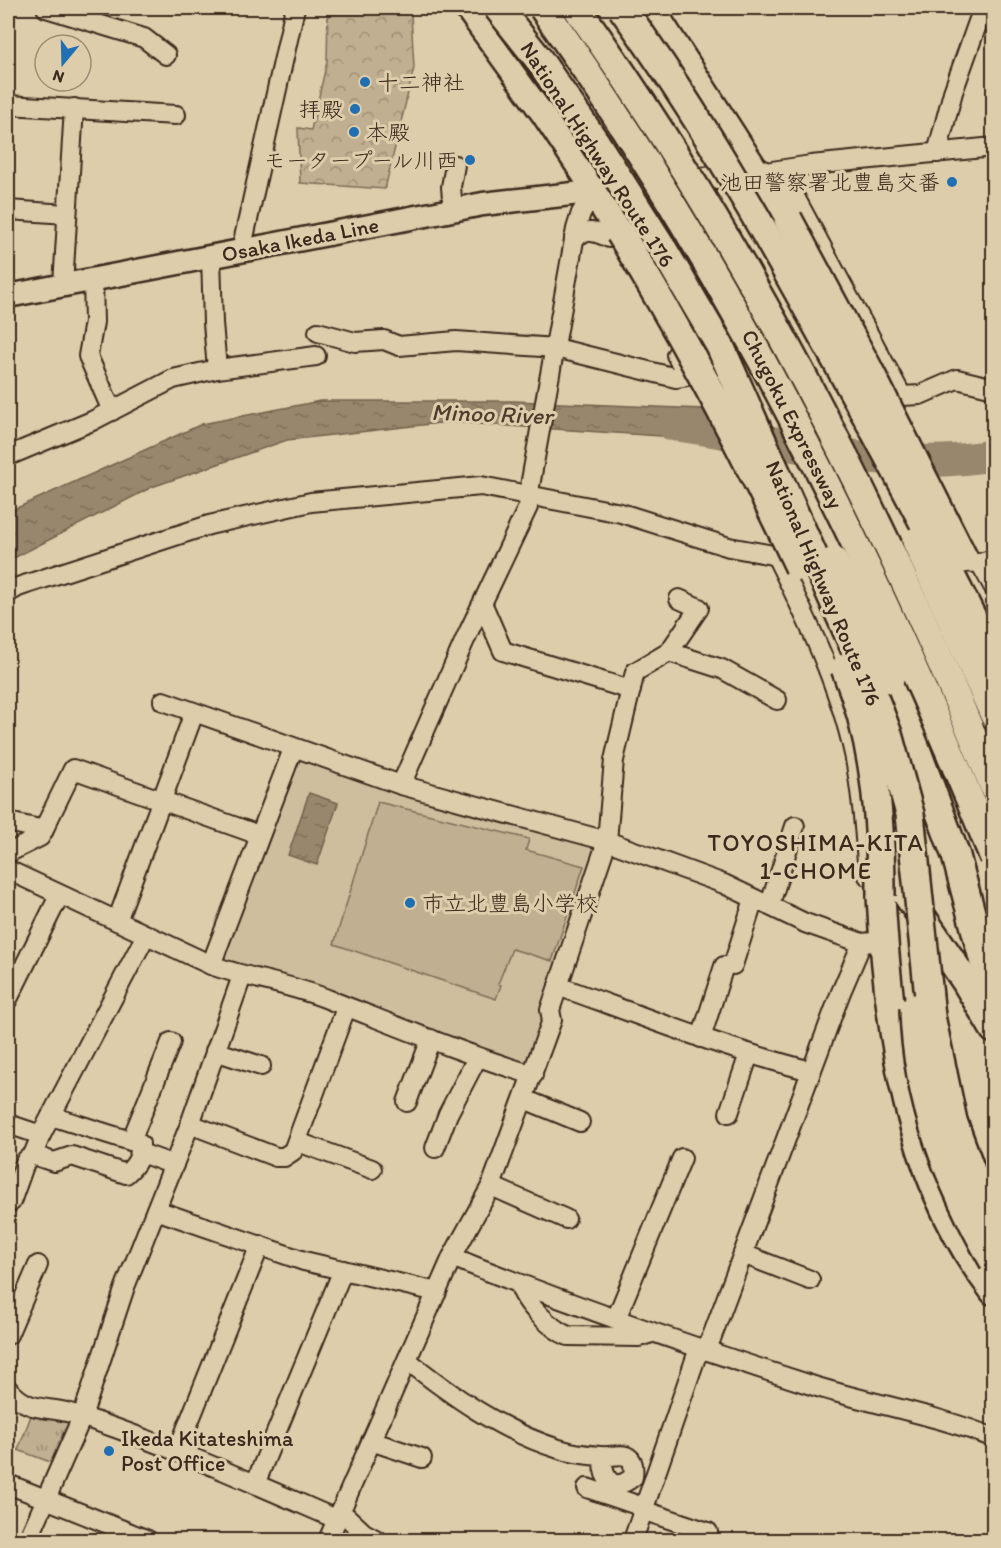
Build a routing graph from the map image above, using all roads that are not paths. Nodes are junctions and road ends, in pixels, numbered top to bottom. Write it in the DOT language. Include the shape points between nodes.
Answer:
graph roads {
  1 [pos="46,8"];
  2 [pos="295,8"];
  3 [pos="466,8"];
  4 [pos="498,8"];
  5 [pos="543,8"];
  6 [pos="577,8"];
  7 [pos="621,8"];
  8 [pos="653,8"];
  9 [pos="985,8"];
  10 [pos="993,10"];
  11 [pos="166,55"];
  12 [pos="8,105"];
  13 [pos="74,108"];
  14 [pos="176,115"];
  15 [pos="993,147"];
  16 [pos="937,153"];
  17 [pos="454,165"];
  18 [pos="759,173"];
  19 [pos="594,191"];
  20 [pos="8,210"];
  21 [pos="453,210"];
  22 [pos="67,214"];
  23 [pos="614,235"];
  24 [pos="574,238"];
  25 [pos="241,251"];
  26 [pos="211,256"];
  27 [pos="93,280"];
  28 [pos="63,285"];
  29 [pos="8,296"];
  30 [pos="318,332"];
  31 [pos="720,346"];
  32 [pos="556,348"];
  33 [pos="316,356"];
  34 [pos="218,369"];
  35 [pos="847,380"];
  36 [pos="993,388"];
  37 [pos="112,411"];
  38 [pos="8,456"];
  39 [pos="530,497"];
  40 [pos="777,558"];
  41 [pos="987,561"];
  42 [pos="993,588"];
  43 [pos="8,593"];
  44 [pos="679,599"];
  45 [pos="483,605"];
  46 [pos="993,618"];
  47 [pos="669,652"];
  48 [pos="993,662"];
  49 [pos="631,690"];
  50 [pos="777,700"];
  51 [pos="163,701"];
  52 [pos="194,713"];
  53 [pos="993,715"];
  54 [pos="293,749"];
  55 [pos="401,785"];
  56 [pos="993,787"];
  57 [pos="162,801"];
  58 [pos="8,822"];
  59 [pos="795,826"];
  60 [pos="44,830"];
  61 [pos="259,836"];
  62 [pos="607,841"];
  63 [pos="8,853"];
  64 [pos="916,857"];
  65 [pos="993,858"];
  66 [pos="8,870"];
  67 [pos="891,891"];
  68 [pos="59,896"];
  69 [pos="762,902"];
  70 [pos="117,921"];
  71 [pos="146,935"];
  72 [pos="873,942"];
  73 [pos="211,965"];
  74 [pos="242,976"];
  75 [pos="12,977"];
  76 [pos="558,986"];
  77 [pos="8,999"];
  78 [pos="993,1000"];
  79 [pos="346,1008"];
  80 [pos="993,1029"];
  81 [pos="701,1038"];
  82 [pos="431,1039"];
  83 [pos="171,1042"];
  84 [pos="215,1051"];
  85 [pos="749,1054"];
  86 [pos="477,1058"];
  87 [pos="261,1066"];
  88 [pos="811,1071"];
  89 [pos="533,1075"];
  90 [pos="524,1099"];
  91 [pos="407,1102"];
  92 [pos="729,1113"];
  93 [pos="51,1116"];
  94 [pos="580,1122"];
  95 [pos="8,1124"];
  96 [pos="190,1124"];
  97 [pos="40,1135"];
  98 [pos="298,1142"];
  99 [pos="136,1147"];
  100 [pos="435,1148"];
  101 [pos="33,1155"];
  102 [pos="682,1158"];
  103 [pos="174,1165"];
  104 [pos="372,1169"];
  105 [pos="491,1186"];
  106 [pos="9,1205"];
  107 [pos="156,1210"];
  108 [pos="566,1219"];
  109 [pos="993,1219"];
  110 [pos="260,1245"];
  111 [pos="743,1254"];
  112 [pos="452,1257"];
  113 [pos="993,1262"];
  114 [pos="38,1265"];
  115 [pos="343,1270"];
  116 [pos="810,1280"];
  117 [pos="520,1285"];
  118 [pos="993,1291"];
  119 [pos="437,1292"];
  120 [pos="616,1319"];
  121 [pos="654,1333"];
  122 [pos="8,1335"];
  123 [pos="704,1349"];
  124 [pos="407,1360"];
  125 [pos="8,1389"];
  126 [pos="82,1417"];
  127 [pos="993,1438"];
  128 [pos="371,1441"];
  129 [pos="177,1452"];
  130 [pos="603,1457"];
  131 [pos="422,1458"];
  132 [pos="8,1484"];
  133 [pos="255,1484"];
  134 [pos="587,1488"];
  135 [pos="46,1498"];
  136 [pos="642,1508"];
  137 [pos="338,1517"];
  138 [pos="708,1533"];
  139 [pos="28,1540"];
  140 [pos="148,1540"];
  141 [pos="328,1540"];
  142 [pos="377,1540"];
  143 [pos="633,1540"];
  1 -- 11 [label="street" via="144,38"];
  2 -- 25 [label="street"];
  3 -- 19 [label="main road"];
  4 -- 31 [label="highway, National Highway Route 176, bridge" via="596,143"];
  5 -- 65 [label="highway, Chugoku Expressway, bridge" via="608,99 680,212 747,329 875,581"];
  6 -- 56 [label="highway, Chugoku Expressway, bridge" via="631,83 773,319 901,573"];
  7 -- 35 [label="highway, bridge" via="689,105 772,243"];
  8 -- 18 [label="main road"];
  9 -- 10 [label="street"];
  9 -- 16 [label="street" via="953,92"];
  12 -- 13 [label="street"];
  13 -- 14 [label="street"];
  13 -- 22 [label="street"];
  15 -- 16 [label="street"];
  16 -- 18 [label="street"];
  17 -- 21 [label="street"];
  18 -- 19 [label="main road, Osaka Ikeda Line"];
  18 -- 36 [label="street" via="795,197 902,396 920,395 957,379"];
  18 -- 46 [label="highway, bridge" via="869,370"];
  19 -- 21 [label="main road, Osaka Ikeda Line"];
  19 -- 23 [label="highway"];
  19 -- 24 [label="street" via="581,213"];
  20 -- 22 [label="street"];
  21 -- 25 [label="main road, Osaka Ikeda Line"];
  22 -- 28 [label="street"];
  23 -- 24 [label="street" via="591,231"];
  23 -- 32 [label="street" via="688,376 676,378"];
  23 -- 67 [label="highway, bridge" via="658,293 711,391 761,487 847,673 860,715"];
  24 -- 32 [label="street"];
  25 -- 26 [label="main road, Osaka Ikeda Line"];
  26 -- 27 [label="main road, Osaka Ikeda Line"];
  26 -- 34 [label="street"];
  27 -- 28 [label="main road, Osaka Ikeda Line"];
  27 -- 37 [label="street" via="94,322 88,356"];
  28 -- 29 [label="main road, Osaka Ikeda Line"];
  30 -- 32 [label="street" via="355,342 384,340 399,346 456,341"];
  31 -- 64 [label="highway, National Highway Route 176, bridge" via="849,636 888,734 910,814"];
  31 -- 78 [label="highway, bridge" via="860,610 890,679 956,856"];
  32 -- 39 [label="street"];
  33 -- 34 [label="street"];
  34 -- 37 [label="street" via="173,379"];
  35 -- 48 [label="highway, bridge" via="951,574"];
  35 -- 53 [label="highway, bridge"];
  37 -- 38 [label="street"];
  39 -- 40 [label="street" via="621,513"];
  39 -- 43 [label="street" via="481,486 311,502 209,525"];
  39 -- 45 [label="street"];
  40 -- 41 [label="street"];
  40 -- 72 [label="street" via="819,648 845,722 860,793"];
  41 -- 42 [label="street"];
  44 -- 47 [label="street" via="699,608"];
  45 -- 49 [label="street" via="503,651"];
  45 -- 55 [label="street"];
  47 -- 49 [label="street" via="635,672"];
  47 -- 50 [label="street" via="722,669"];
  49 -- 62 [label="street" via="614,760"];
  51 -- 52 [label="street"];
  52 -- 54 [label="street"];
  52 -- 57 [label="street"];
  54 -- 55 [label="street"];
  54 -- 61 [label="street"];
  55 -- 62 [label="street"];
  57 -- 60 [label="street" via="73,769"];
  57 -- 61 [label="street"];
  57 -- 70 [label="street"];
  58 -- 60 [label="street"];
  59 -- 69 [label="street"];
  60 -- 63 [label="street" via="40,837"];
  61 -- 73 [label="street"];
  62 -- 69 [label="street"];
  62 -- 76 [label="street"];
  64 -- 109 [label="highway, National Highway Route 176, bridge" via="931,1016 941,1071 953,1121"];
  64 -- 113 [label="highway, bridge" via="914,959 920,1072 934,1132 953,1184"];
  66 -- 68 [label="street"];
  67 -- 72 [label="highway"];
  67 -- 80 [label="highway" via="966,982"];
  68 -- 70 [label="street"];
  68 -- 75 [label="street"];
  69 -- 72 [label="street" via="805,923"];
  69 -- 81 [label="street" via="728,966"];
  70 -- 71 [label="street"];
  71 -- 73 [label="street"];
  71 -- 93 [label="street"];
  72 -- 88 [label="street"];
  72 -- 118 [label="highway" via="913,1126 955,1233"];
  73 -- 74 [label="street"];
  74 -- 79 [label="street" via="315,994"];
  74 -- 84 [label="street"];
  75 -- 77 [label="street"];
  76 -- 81 [label="street"];
  76 -- 89 [label="street" via="550,1010 552,1020"];
  79 -- 82 [label="street"];
  79 -- 98 [label="street"];
  81 -- 85 [label="street"];
  82 -- 86 [label="street"];
  82 -- 91 [label="street"];
  83 -- 99 [label="street"];
  84 -- 87 [label="street"];
  84 -- 96 [label="street"];
  85 -- 88 [label="street"];
  85 -- 92 [label="street"];
  86 -- 89 [label="street"];
  86 -- 100 [label="street"];
  88 -- 111 [label="street"];
  89 -- 90 [label="street"];
  90 -- 94 [label="street"];
  90 -- 105 [label="street"];
  93 -- 97 [label="street"];
  93 -- 99 [label="street" via="107,1133"];
  95 -- 97 [label="street"];
  96 -- 98 [label="street" via="276,1157 293,1151"];
  96 -- 103 [label="street"];
  97 -- 101 [label="street"];
  98 -- 104 [label="street"];
  99 -- 101 [label="street" via="136,1166 126,1174 72,1156 54,1162"];
  99 -- 103 [label="street"];
  101 -- 106 [label="street" via="27,1160"];
  102 -- 120 [label="street"];
  103 -- 107 [label="street"];
  105 -- 108 [label="street"];
  105 -- 112 [label="street"];
  107 -- 110 [label="street"];
  107 -- 126 [label="street" via="124,1287"];
  110 -- 115 [label="street"];
  110 -- 129 [label="street"];
  111 -- 116 [label="street"];
  111 -- 123 [label="street"];
  112 -- 117 [label="street"];
  112 -- 119 [label="street"];
  114 -- 122 [label="street"];
  115 -- 119 [label="street"];
  115 -- 133 [label="street"];
  117 -- 120 [label="street"];
  117 -- 121 [label="street" via="522,1294 558,1332 568,1336 639,1337"];
  119 -- 124 [label="street"];
  120 -- 121 [label="street"];
  121 -- 123 [label="street"];
  123 -- 127 [label="street"];
  123 -- 136 [label="street" via="696,1357"];
  124 -- 128 [label="street"];
  124 -- 130 [label="street" via="491,1420 559,1450"];
  125 -- 126 [label="street" via="20,1402"];
  126 -- 129 [label="street"];
  126 -- 135 [label="street"];
  128 -- 131 [label="street"];
  128 -- 137 [label="street"];
  129 -- 133 [label="street"];
  132 -- 135 [label="street"];
  133 -- 137 [label="street"];
  134 -- 136 [label="street"];
  135 -- 139 [label="street"];
  135 -- 140 [label="street"];
  136 -- 138 [label="street"];
  136 -- 143 [label="street"];
  137 -- 141 [label="street"];
  137 -- 142 [label="street" via="347,1517"];
}
